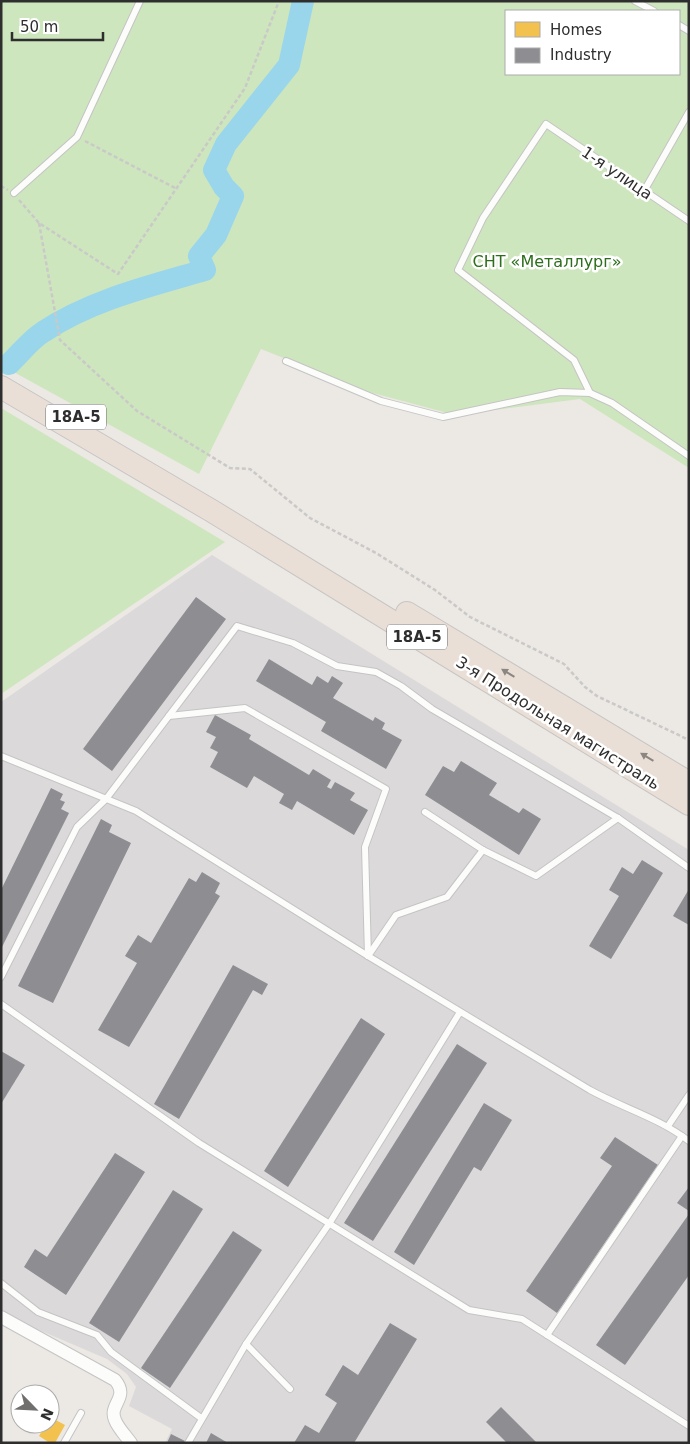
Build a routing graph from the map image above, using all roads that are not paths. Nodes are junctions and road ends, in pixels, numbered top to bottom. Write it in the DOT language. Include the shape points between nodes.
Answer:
graph roads {
  1 [pos="140,1"];
  2 [pos="635,1"];
  3 [pos="652,10"];
  4 [pos="689,112"];
  5 [pos="644,191"];
  6 [pos="14,193"];
  7 [pos="689,221"];
  8 [pos="286,361"];
  9 [pos="1,373"];
  10 [pos="1,387"];
  11 [pos="590,393"];
  12 [pos="689,456"];
  13 [pos="147,466"];
  14 [pos="169,716"];
  15 [pos="1,756"];
  16 [pos="689,783"];
  17 [pos="106,799"];
  18 [pos="689,804"];
  19 [pos="425,812"];
  20 [pos="618,818"];
  21 [pos="483,850"];
  22 [pos="689,868"];
  23 [pos="368,956"];
  24 [pos="1,977"];
  25 [pos="1,1004"];
  26 [pos="460,1012"];
  27 [pos="689,1095"];
  28 [pos="668,1126"];
  29 [pos="682,1136"];
  30 [pos="689,1141"];
  31 [pos="329,1224"];
  32 [pos="1,1283"];
  33 [pos="1,1317"];
  34 [pos="546,1335"];
  35 [pos="246,1344"];
  36 [pos="290,1389"];
  37 [pos="81,1413"];
  38 [pos="201,1418"];
  39 [pos="689,1426"];
  40 [pos="64,1443"];
  41 [pos="131,1443"];
  42 [pos="188,1443"];
  1 -- 6 [label="lane" via="77,137"];
  2 -- 3 [label="lane"];
  4 -- 5 [label="lane"];
  5 -- 7 [label="lane, 1-я улица"];
  5 -- 11 [label="lane, 1-я улица" via="546,124 483,218 458,270 574,360"];
  8 -- 11 [label="lane" via="381,401 443,416 560,392"];
  9 -- 13 [label="highway, 18А-5"];
  10 -- 13 [label="highway, 18А-5"];
  11 -- 12 [label="lane" via="612,403"];
  16 -- 13 [label="highway, 3-я Продольная магистраль / 18А-5, one-way"];
  13 -- 18 [label="highway, 3-я Продольная магистраль / 18А-5"];
  14 -- 17 [label="lane"];
  14 -- 20 [label="lane" via="237,626 293,643 338,666 376,672"];
  14 -- 23 [label="lane" via="245,708 386,789 365,847"];
  15 -- 17 [label="lane"];
  17 -- 23 [label="lane" via="136,811"];
  17 -- 24 [label="lane" via="77,827"];
  19 -- 21 [label="lane"];
  20 -- 21 [label="lane" via="536,876"];
  20 -- 22 [label="lane"];
  21 -- 23 [label="lane" via="447,897 396,915"];
  23 -- 26 [label="lane"];
  25 -- 31 [label="lane" via="199,1143"];
  26 -- 28 [label="lane" via="606,1098"];
  26 -- 31 [label="lane"];
  27 -- 28 [label="lane"];
  28 -- 29 [label="lane"];
  29 -- 30 [label="lane"];
  29 -- 34 [label="lane"];
  31 -- 34 [label="lane" via="469,1310 522,1319"];
  31 -- 35 [label="lane"];
  32 -- 38 [label="lane" via="38,1312 97,1335 111,1352"];
  33 -- 41 [label="street" via="115,1380 121,1394 114,1411 115,1420"];
  34 -- 39 [label="lane"];
  35 -- 36 [label="lane"];
  35 -- 38 [label="lane"];
  37 -- 40 [label="lane"];
  38 -- 42 [label="lane"];
}
